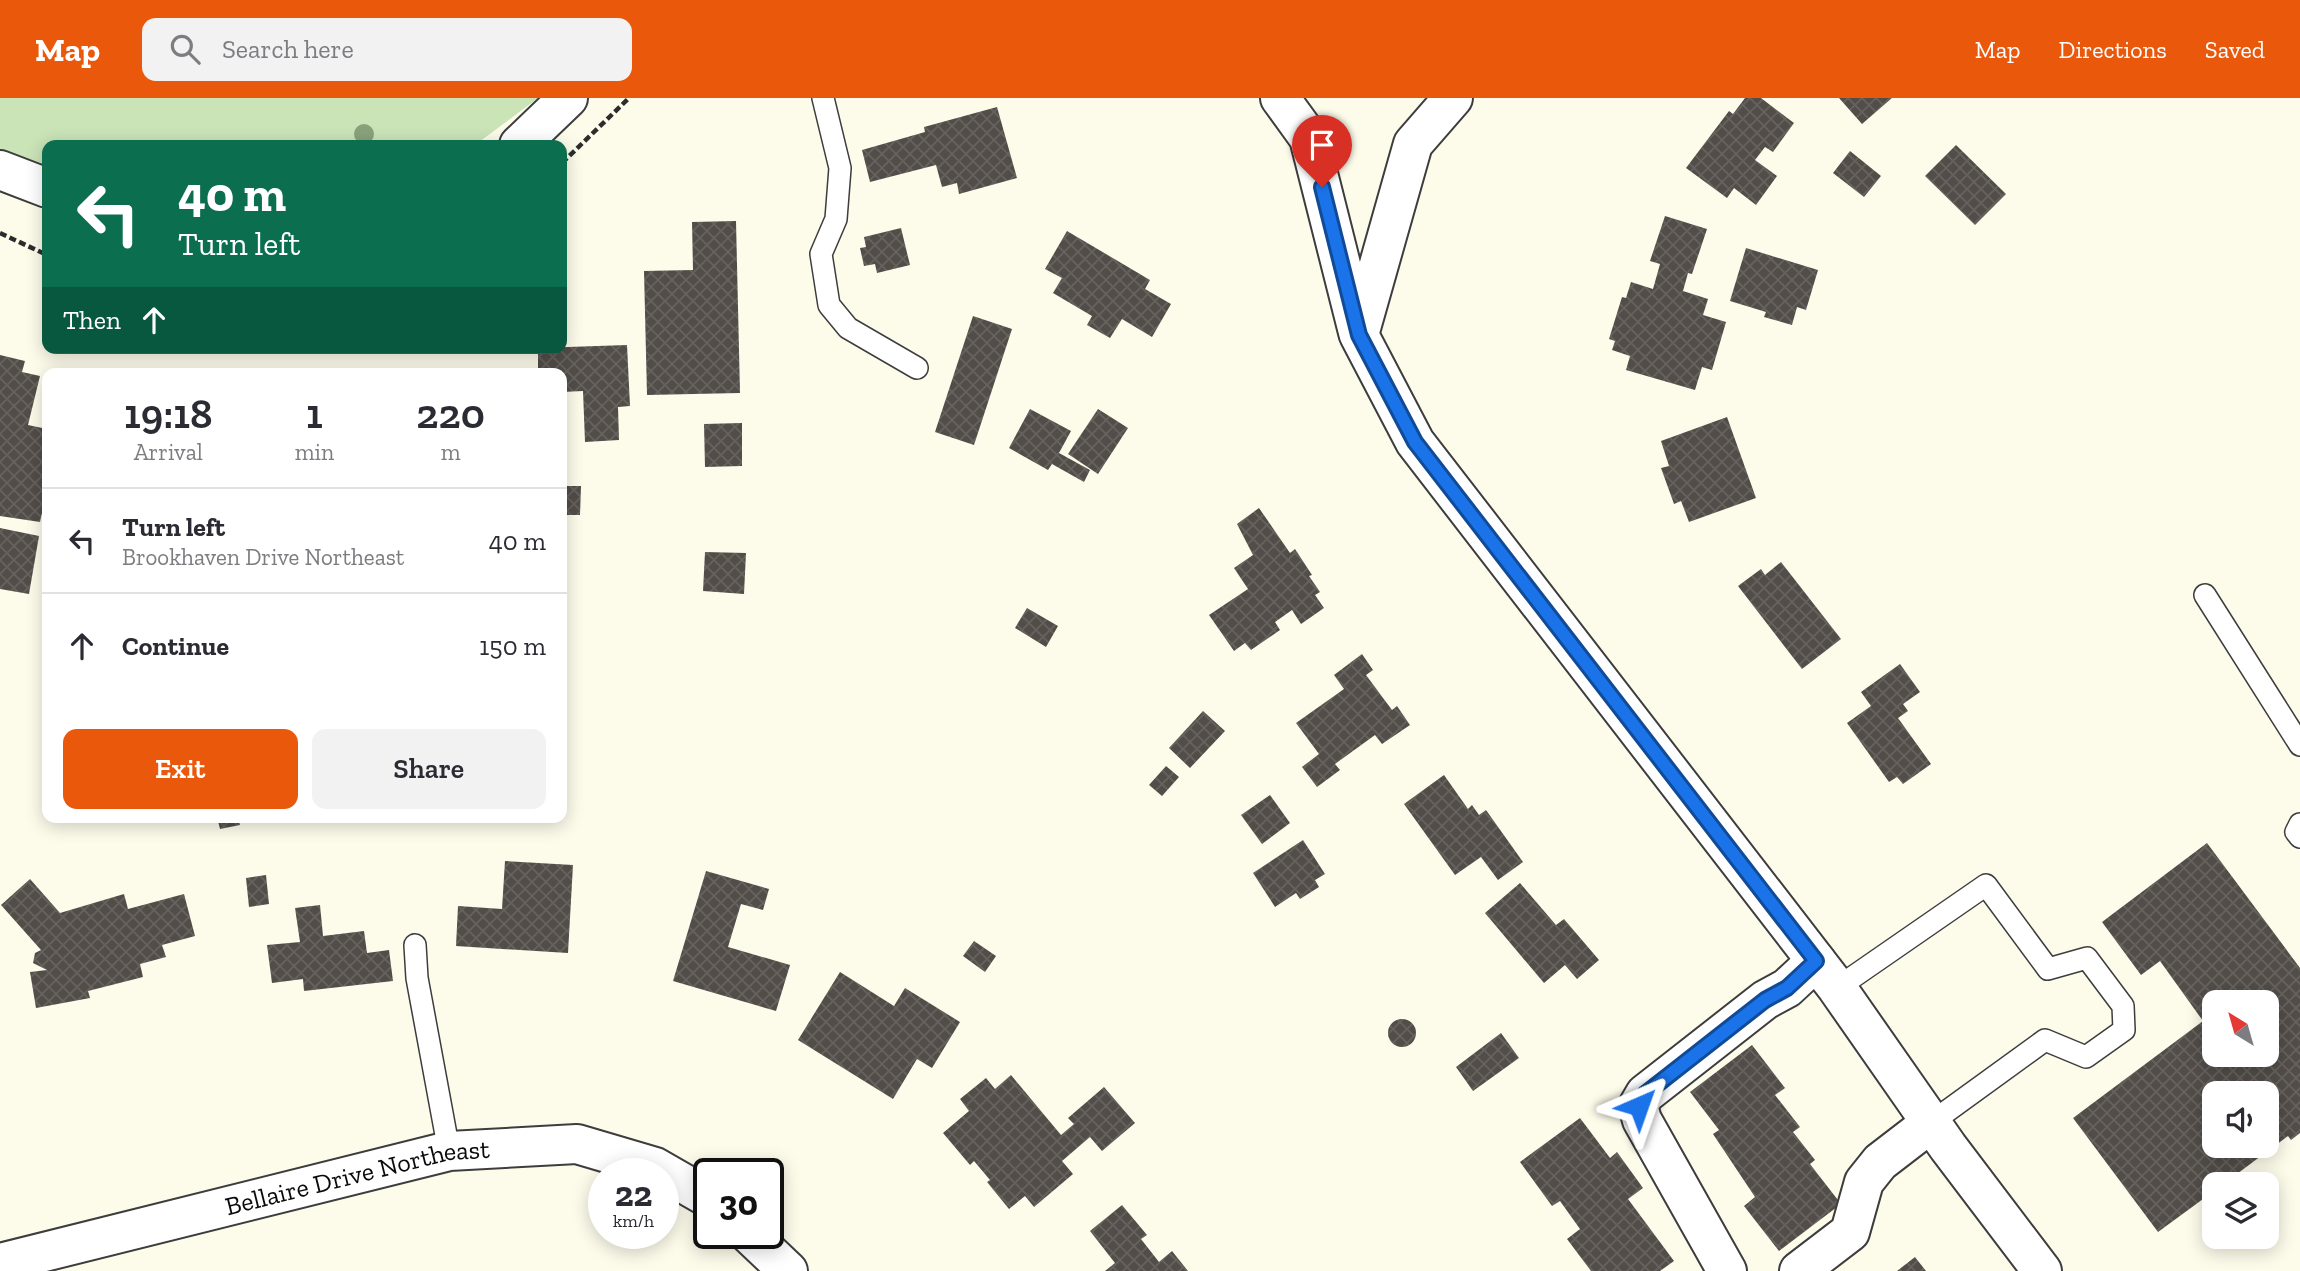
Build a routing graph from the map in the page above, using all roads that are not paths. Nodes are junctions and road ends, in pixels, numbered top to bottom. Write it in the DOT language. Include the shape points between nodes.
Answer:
graph roads {
  1 [pos="568,98"];
  2 [pos="823,98"];
  3 [pos="1280,98"];
  4 [pos="1453,98"];
  5 [pos="524,140"];
  6 [pos="0,170"];
  7 [pos="42,186"];
  8 [pos="1359,335"];
  9 [pos="918,368"];
  10 [pos="2205,595"];
  11 [pos="2300,745"];
  12 [pos="2300,824"];
  13 [pos="2300,837"];
  14 [pos="415,945"];
  15 [pos="1827,974"];
  16 [pos="1932,1122"];
  17 [pos="449,1151"];
  18 [pos="693,1189"];
  19 [pos="765,1249"];
  20 [pos="0,1263"];
  21 [pos="788,1271"];
  22 [pos="1727,1271"];
  23 [pos="1799,1271"];
  24 [pos="2042,1271"];
  1 -- 5 [label="street"];
  2 -- 9 [label="lane" via="840,167 836,219 821,254 829,304 848,328"];
  3 -- 8 [label="street" via="1309,138"];
  4 -- 8 [label="street" via="1413,144"];
  6 -- 7 [label="street"];
  8 -- 15 [label="street" via="1415,442"];
  10 -- 11 [label="lane"];
  12 -- 13 [label="lane" via="2296,832"];
  14 -- 17 [label="lane"];
  15 -- 16 [label="street"];
  15 -- 16 [label="lane" via="1986,885 2048,969 2087,958 2123,1006 2124,1030 2086,1057 2045,1040"];
  15 -- 22 [label="street" via="1765,1000 1645,1094 1639,1106"];
  16 -- 23 [label="street" via="1880,1162 1864,1182 1850,1233"];
  16 -- 24 [label="street"];
  17 -- 18 [label="street, Bellaire Drive Northeast" via="577,1144 655,1167"];
  17 -- 20 [label="street, Bellaire Drive Northeast"];
  19 -- 21 [label="street"];
}
